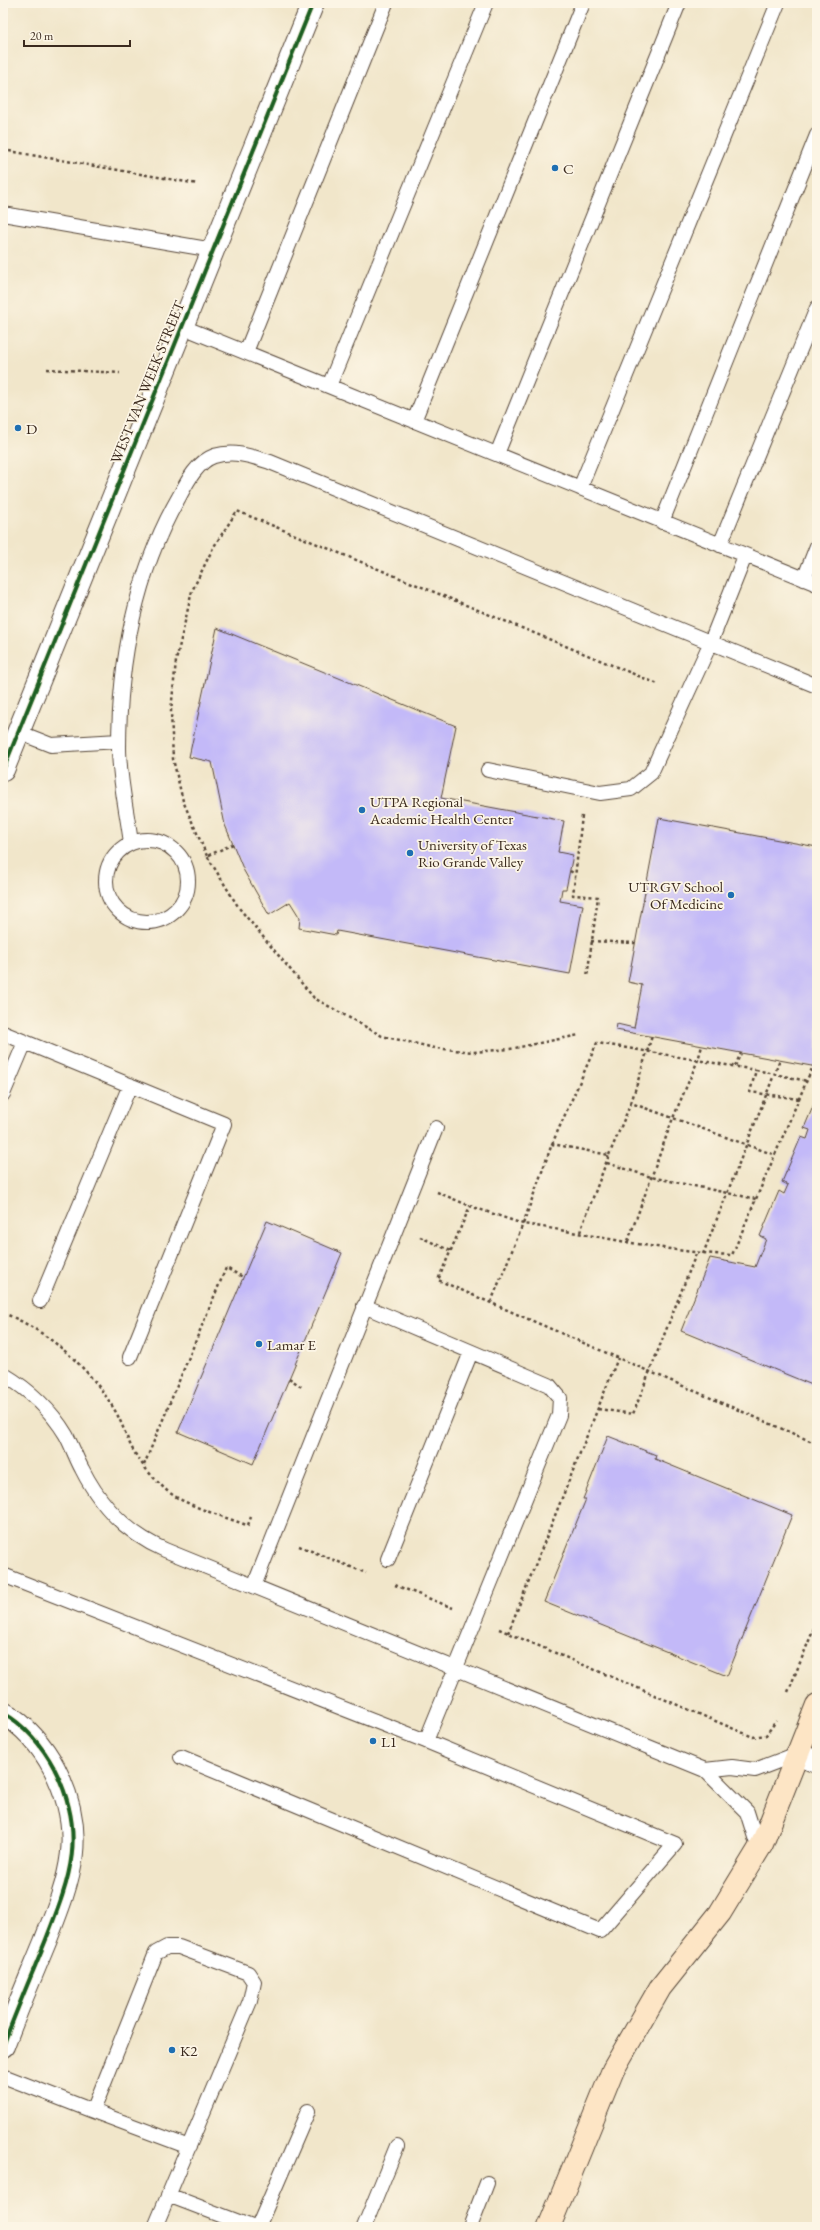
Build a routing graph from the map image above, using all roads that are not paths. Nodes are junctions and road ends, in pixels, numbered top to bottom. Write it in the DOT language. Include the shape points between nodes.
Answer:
graph roads {
  1 [pos="313,3"];
  2 [pos="386,3"];
  3 [pos="486,3"];
  4 [pos="583,3"];
  5 [pos="679,3"];
  6 [pos="778,3"];
  7 [pos="817,135"];
  8 [pos="3,214"];
  9 [pos="214,250"];
  10 [pos="817,308"];
  11 [pos="183,327"];
  12 [pos="246,352"];
  13 [pos="329,386"];
  14 [pos="414,421"];
  15 [pos="497,454"];
  16 [pos="580,488"];
  17 [pos="662,522"];
  18 [pos="720,545"];
  19 [pos="817,546"];
  20 [pos="745,556"];
  21 [pos="804,579"];
  22 [pos="817,584"];
  23 [pos="710,644"];
  24 [pos="817,686"];
  25 [pos="18,732"];
  26 [pos="120,742"];
  27 [pos="3,770"];
  28 [pos="488,770"];
  29 [pos="131,843"];
  30 [pos="3,1033"];
  31 [pos="25,1042"];
  32 [pos="130,1085"];
  33 [pos="3,1094"];
  34 [pos="436,1128"];
  35 [pos="40,1301"];
  36 [pos="364,1306"];
  37 [pos="471,1352"];
  38 [pos="130,1357"];
  39 [pos="3,1374"];
  40 [pos="388,1559"];
  41 [pos="3,1574"];
  42 [pos="254,1586"];
  43 [pos="456,1668"];
  44 [pos="817,1705"];
  45 [pos="3,1713"];
  46 [pos="426,1741"];
  47 [pos="797,1754"];
  48 [pos="182,1757"];
  49 [pos="817,1762"];
  50 [pos="704,1770"];
  51 [pos="759,1850"];
  52 [pos="3,2046"];
  53 [pos="3,2076"];
  54 [pos="93,2111"];
  55 [pos="308,2111"];
  56 [pos="396,2146"];
  57 [pos="189,2147"];
  58 [pos="487,2183"];
  59 [pos="168,2195"];
  60 [pos="154,2227"];
  61 [pos="252,2227"];
  62 [pos="258,2227"];
  63 [pos="364,2227"];
  64 [pos="470,2227"];
  65 [pos="549,2227"];
  1 -- 9 [label="street, WEST VAN WEEK STREET"];
  2 -- 12 [label="lane"];
  3 -- 13 [label="lane"];
  4 -- 14 [label="lane"];
  5 -- 15 [label="lane"];
  6 -- 16 [label="lane"];
  7 -- 17 [label="lane"];
  8 -- 9 [label="lane"];
  9 -- 11 [label="street, WEST VAN WEEK STREET"];
  10 -- 18 [label="lane"];
  11 -- 12 [label="lane"];
  11 -- 25 [label="street, WEST VAN WEEK STREET"];
  12 -- 13 [label="lane"];
  13 -- 14 [label="lane"];
  14 -- 15 [label="lane"];
  15 -- 16 [label="lane"];
  16 -- 17 [label="lane"];
  17 -- 18 [label="lane"];
  18 -- 20 [label="lane"];
  19 -- 21 [label="lane"];
  20 -- 21 [label="lane"];
  20 -- 23 [label="lane"];
  21 -- 22 [label="lane"];
  23 -- 24 [label="lane"];
  23 -- 26 [label="lane" via="270,462 239,452 213,457 193,472 164,523 138,589 120,694"];
  23 -- 28 [label="lane" via="651,773 631,789 600,793"];
  25 -- 26 [label="lane" via="51,745"];
  25 -- 27 [label="street, WEST VAN WEEK STREET"];
  26 -- 29 [label="lane" via="122,790"];
  29 -- 29 [label="lane" via="111,862 107,875 107,889 111,902 120,912 132,919 146,922 160,920 181,904 188,879 185,867 179,855 169,846 157,841"];
  30 -- 31 [label="lane"];
  31 -- 32 [label="lane"];
  31 -- 33 [label="lane"];
  32 -- 35 [label="lane"];
  32 -- 38 [label="lane" via="224,1124"];
  34 -- 36 [label="lane"];
  36 -- 37 [label="lane"];
  36 -- 42 [label="lane"];
  37 -- 40 [label="lane"];
  37 -- 43 [label="lane" via="549,1385 560,1398 559,1415"];
  39 -- 42 [label="lane" via="45,1407 66,1435 97,1496 130,1530 163,1549"];
  41 -- 46 [label="lane"];
  42 -- 43 [label="lane"];
  43 -- 46 [label="lane"];
  43 -- 50 [label="lane"];
  44 -- 47 [label="main road"];
  45 -- 52 [label="street" via="26,1731 51,1761 66,1793 72,1824 73,1850 62,1899"];
  46 -- 48 [label="lane" via="675,1844 600,1931"];
  47 -- 49 [label="street"];
  47 -- 50 [label="lane" via="755,1770 732,1767"];
  47 -- 51 [label="main road"];
  50 -- 51 [label="lane" via="747,1812"];
  51 -- 65 [label="main road" via="720,1913 660,1988 613,2070"];
  53 -- 54 [label="lane"];
  54 -- 57 [label="lane"];
  54 -- 57 [label="lane" via="156,1953 167,1947 179,1947 248,1973 254,1982 250,2001"];
  55 -- 62 [label="lane"];
  56 -- 63 [label="lane"];
  57 -- 59 [label="lane"];
  58 -- 64 [label="lane"];
  59 -- 60 [label="lane"];
  59 -- 61 [label="lane"];
}
